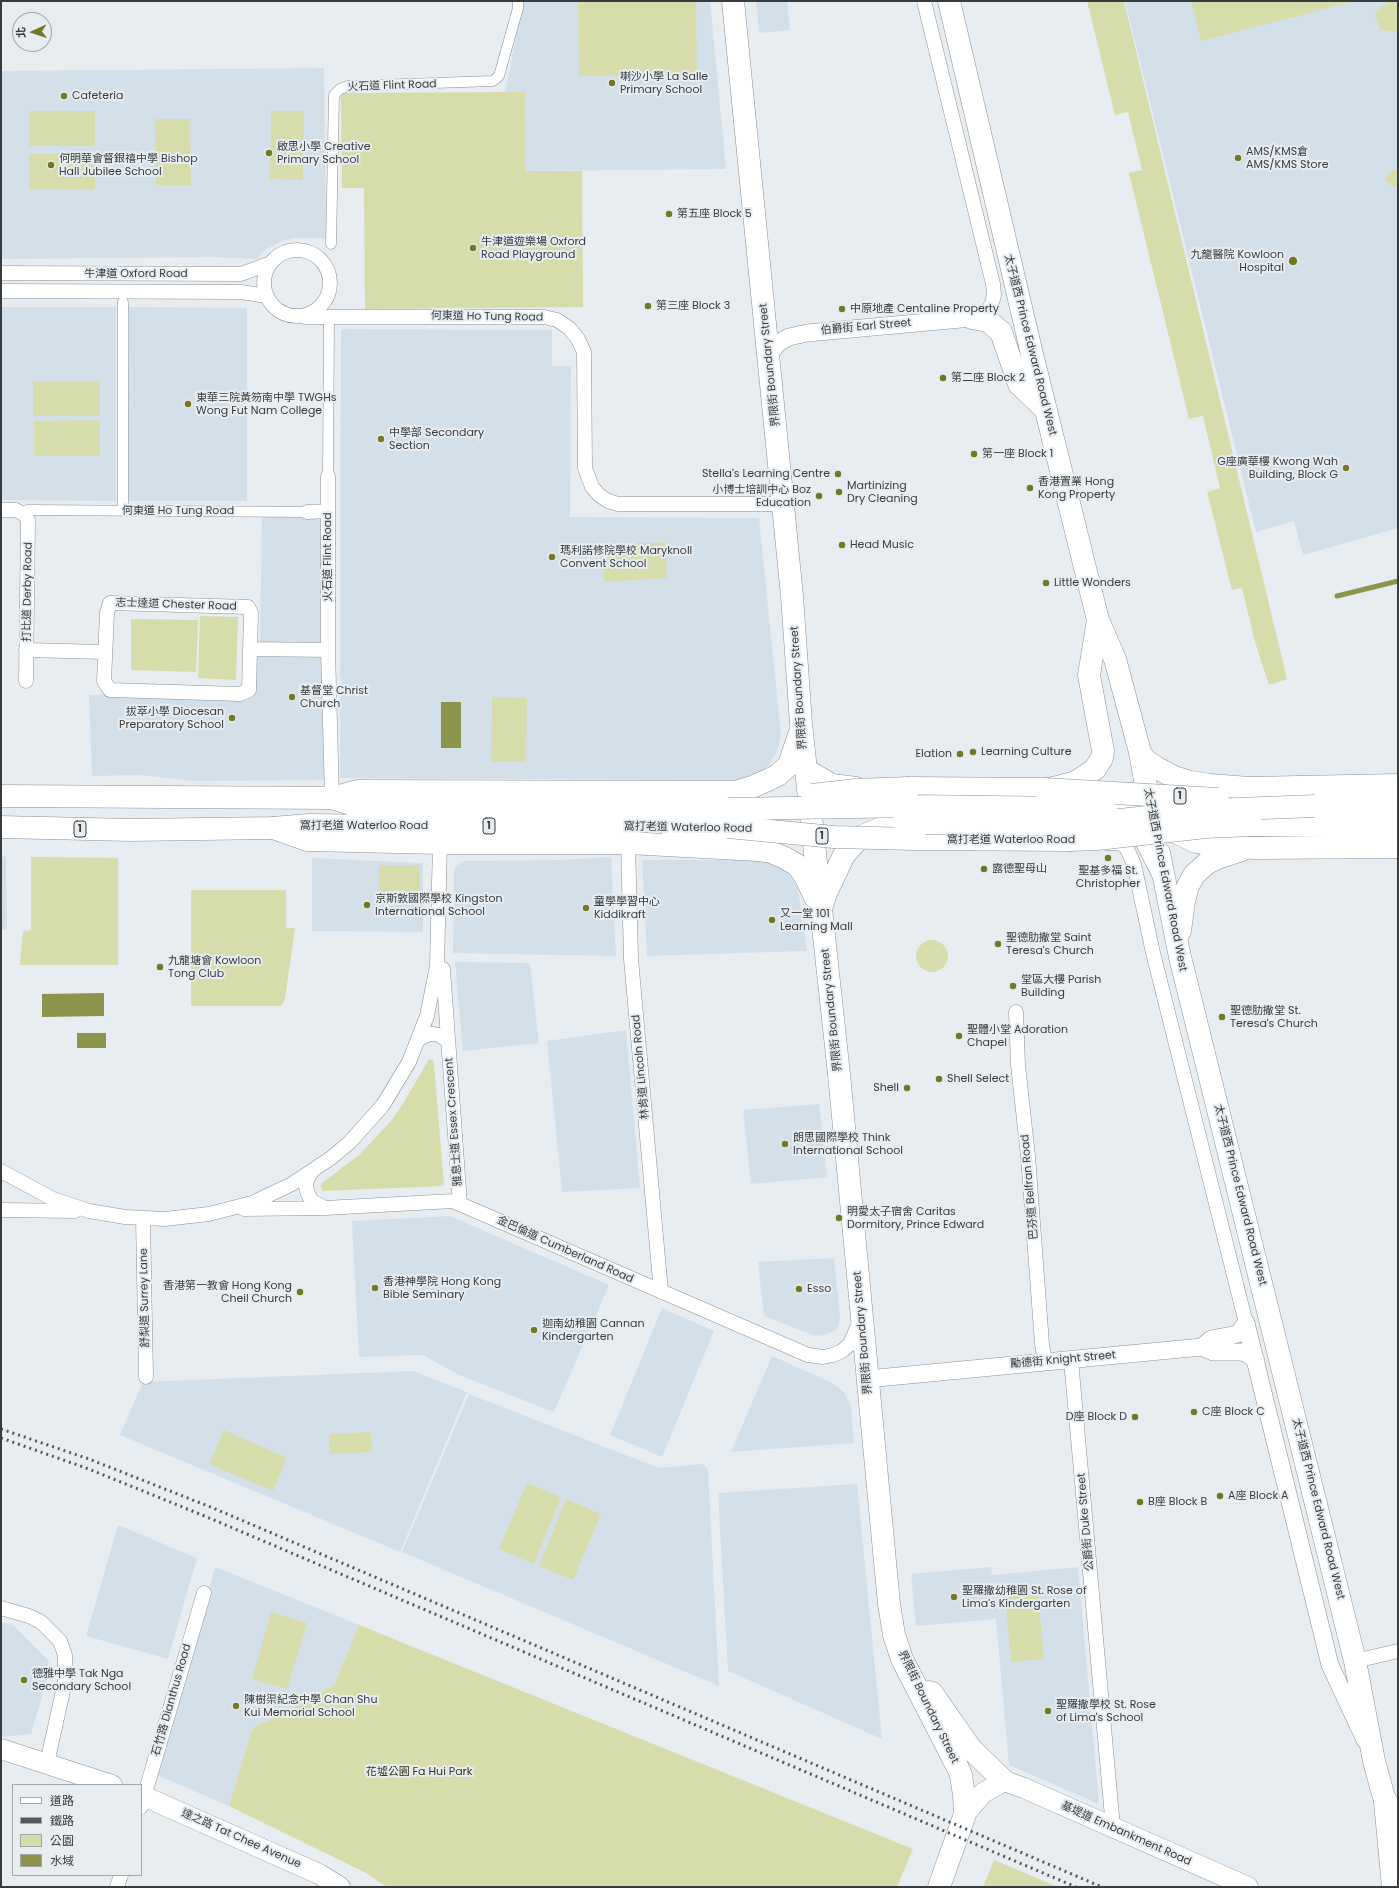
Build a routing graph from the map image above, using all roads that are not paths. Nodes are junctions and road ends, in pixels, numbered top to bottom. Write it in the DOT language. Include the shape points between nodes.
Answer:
graph roads {
  1 [pos="518,1"];
  2 [pos="733,1"];
  3 [pos="924,1"];
  4 [pos="949,1"];
  5 [pos="332,244"];
  6 [pos="268,264"];
  7 [pos="1,273"];
  8 [pos="1,291"];
  9 [pos="267,296"];
  10 [pos="123,302"];
  11 [pos="305,317"];
  12 [pos="329,317"];
  13 [pos="972,318"];
  14 [pos="769,355"];
  15 [pos="1046,410"];
  16 [pos="328,476"];
  17 [pos="783,504"];
  18 [pos="1,510"];
  19 [pos="22,510"];
  20 [pos="123,510"];
  21 [pos="328,511"];
  22 [pos="307,512"];
  23 [pos="1098,620"];
  24 [pos="250,649"];
  25 [pos="26,650"];
  26 [pos="328,650"];
  27 [pos="105,652"];
  28 [pos="26,681"];
  29 [pos="801,724"];
  30 [pos="1140,752"];
  31 [pos="806,770"];
  32 [pos="1398,785"];
  33 [pos="1248,788"];
  34 [pos="1038,792"];
  35 [pos="1,796"];
  36 [pos="332,798"];
  37 [pos="731,801"];
  38 [pos="1398,805"];
  39 [pos="1316,816"];
  40 [pos="388,818"];
  41 [pos="1152,819"];
  42 [pos="1,827"];
  43 [pos="1398,827"];
  44 [pos="273,828"];
  45 [pos="440,843"];
  46 [pos="628,843"];
  47 [pos="931,844"];
  48 [pos="1398,847"];
  49 [pos="739,848"];
  50 [pos="1255,848"];
  51 [pos="1162,872"];
  52 [pos="821,909"];
  53 [pos="439,941"];
  54 [pos="1180,957"];
  55 [pos="1016,1012"];
  56 [pos="419,1040"];
  57 [pos="448,1041"];
  58 [pos="1,1171"];
  59 [pos="311,1173"];
  60 [pos="460,1204"];
  61 [pos="325,1208"];
  62 [pos="230,1209"];
  63 [pos="1,1210"];
  64 [pos="89,1211"];
  65 [pos="143,1219"];
  66 [pos="661,1292"];
  67 [pos="862,1313"];
  68 [pos="1246,1323"];
  69 [pos="1202,1347"];
  70 [pos="1071,1360"];
  71 [pos="1256,1361"];
  72 [pos="1045,1362"];
  73 [pos="146,1377"];
  74 [pos="867,1379"];
  75 [pos="204,1593"];
  76 [pos="1,1608"];
  77 [pos="1398,1651"];
  78 [pos="1355,1661"];
  79 [pos="914,1684"];
  80 [pos="1,1749"];
  81 [pos="1374,1761"];
  82 [pos="47,1763"];
  83 [pos="1004,1781"];
  84 [pos="109,1784"];
  85 [pos="1383,1794"];
  86 [pos="142,1799"];
  87 [pos="965,1814"];
  88 [pos="1113,1828"];
  89 [pos="1398,1828"];
  90 [pos="121,1876"];
  91 [pos="317,1881"];
  92 [pos="117,1887"];
  93 [pos="340,1887"];
  94 [pos="940,1887"];
  95 [pos="1248,1887"];
  96 [pos="1392,1887"];
  1 -- 5 [label="street, 火石道 Flint Road" via="499,76 493,81 348,86 334,95"];
  2 -- 14 [label="main road, 界限街 Boundary Street"];
  3 -- 13 [label="street, 太子道西 Prince Edward Road West" via="993,284 993,299 988,311"];
  4 -- 15 [label="main road, 太子道西 Prince Edward Road West"];
  6 -- 7 [label="street, 牛津道 Oxford Road" via="240,274"];
  6 -- 9 [label="street" via="264,282"];
  6 -- 11 [label="street" via="282,253 301,250 310,252 326,265 330,275 328,296 323,305"];
  8 -- 9 [label="street, 牛津道 Oxford Road" via="241,292"];
  9 -- 11 [label="street" via="278,311"];
  10 -- 20 [label="street"];
  11 -- 12 [label="street, 何東道 Ho Tung Road"];
  12 -- 16 [label="street, 火石道 Flint Road"];
  12 -- 17 [label="street, 何東道 Ho Tung Road" via="544,317 558,320 578,339 584,352 585,468 590,483 599,495 618,504"];
  13 -- 14 [label="street, 伯爵街 Earl Street" via="808,333 789,337 778,343"];
  13 -- 15 [label="main road" via="988,321 1001,332 1019,384"];
  14 -- 17 [label="main road, 界限街 Boundary Street"];
  15 -- 23 [label="main road, 太子道西 Prince Edward Road West"];
  16 -- 21 [label="street, 火石道 Flint Road"];
  17 -- 29 [label="main road, 界限街 Boundary Street"];
  18 -- 19 [label="street, 何東道 Ho Tung Road"];
  19 -- 20 [label="street, 何東道 Ho Tung Road"];
  19 -- 25 [label="street, 打比道 Derby Road" via="29,525"];
  20 -- 22 [label="street, 何東道 Ho Tung Road"];
  21 -- 22 [label="street, 何東道 Ho Tung Road"];
  21 -- 26 [label="street, 火石道 Flint Road"];
  23 -- 30 [label="main road, 太子道西 Prince Edward Road West" via="1115,659"];
  23 -- 34 [label="main road" via="1089,675 1103,751 1102,758 1095,769 1072,783"];
  24 -- 26 [label="street"];
  24 -- 27 [label="street, 志士達道 Chester Road" via="249,690 240,694 110,690 104,681"];
  24 -- 27 [label="street, 志士達道 Chester Road" via="251,613 248,607 110,603"];
  25 -- 27 [label="street"];
  25 -- 28 [label="street, 打比道 Derby Road"];
  26 -- 36 [label="street, 火石道 Flint Road"];
  29 -- 31 [label="main road, 界限街 Boundary Street"];
  29 -- 37 [label="main road, 窩打老道 Waterloo Road" via="789,765 778,775 752,787"];
  30 -- 33 [label="main road" via="1145,760 1157,768 1190,782"];
  30 -- 41 [label="main road, 太子道西 Prince Edward Road West"];
  31 -- 34 [label="main road" via="832,785 847,788"];
  31 -- 52 [label="main road, 界限街 Boundary Street"];
  32 -- 33 [label="main road"];
  33 -- 50 [label="main road" via="1234,800 1228,822 1231,829"];
  34 -- 41 [label="main road" via="1072,793 1103,798"];
  35 -- 36 [label="main road, 窩打老道 Waterloo Road / 1"];
  36 -- 37 [label="main road, 窩打老道 Waterloo Road" via="357,791"];
  36 -- 40 [label="main road, 窩打老道 Waterloo Road / 1"];
  37 -- 39 [label="main road, 窩打老道 Waterloo Road / 1, bridge" via="909,788 1044,789 1145,794"];
  37 -- 40 [label="main road, 窩打老道 Waterloo Road / 1" via="642,811"];
  37 -- 49 [label="main road" via="748,795 755,809 755,832 749,843"];
  37 -- 51 [label="main road, bridge" via="1070,808 1109,812 1127,821 1142,834"];
  38 -- 39 [label="main road, 窩打老道 Waterloo Road / 1"];
  39 -- 40 [label="main road, 窩打老道 Waterloo Road / 1, bridge" via="1070,840 915,840 834,837 682,825"];
  39 -- 43 [label="main road, 窩打老道 Waterloo Road / 1"];
  39 -- 52 [label="main road, bridge" via="1212,810 1074,825 904,823 884,827 860,837 844,856"];
  40 -- 44 [label="main road, 窩打老道 Waterloo Road / 1"];
  41 -- 50 [label="main road" via="1196,842"];
  41 -- 51 [label="main road, 太子道西 Prince Edward Road West"];
  42 -- 44 [label="main road, 窩打老道 Waterloo Road / 1" via="131,830"];
  44 -- 45 [label="main road, 窩打老道 Waterloo Road" via="307,840"];
  45 -- 46 [label="main road, 窩打老道 Waterloo Road"];
  45 -- 53 [label="street, 雅息士道 Essex Crescent"];
  46 -- 49 [label="main road, 窩打老道 Waterloo Road"];
  46 -- 66 [label="street, 林肯道 Lincoln Road" via="631,959"];
  47 -- 68 [label="street, 窩打老道 Waterloo Road" via="1118,843 1127,848 1134,864 1153,953"];
  48 -- 50 [label="main road"];
  49 -- 52 [label="main road, 窩打老道 Waterloo Road" via="771,852 796,865 805,876"];
  50 -- 54 [label="main road" via="1220,857 1207,863 1194,875 1188,886 1181,914"];
  51 -- 54 [label="main road, 太子道西 Prince Edward Road West"];
  52 -- 67 [label="main road, 界限街 Boundary Street"];
  53 -- 56 [label="street, 雅息士道 Essex Crescent" via="428,1016"];
  53 -- 57 [label="street, 雅息士道 Essex Crescent"];
  54 -- 78 [label="main road, 太子道西 Prince Edward Road West"];
  55 -- 72 [label="street, 巴芬道 Belfran Road" via="1018,1065"];
  56 -- 57 [label="street" via="434,1034"];
  56 -- 59 [label="street, 雅息士道 Essex Crescent" via="397,1084 368,1124 332,1158"];
  57 -- 60 [label="street, 雅息士道 Essex Crescent"];
  58 -- 64 [label="street" via="53,1199"];
  59 -- 61 [label="street" via="306,1187 308,1194 312,1201"];
  59 -- 62 [label="street, 雅息士道 Essex Crescent" via="272,1194"];
  60 -- 61 [label="street, 金巴倫道 Cumberland Road" via="453,1201"];
  60 -- 66 [label="street, 金巴倫道 Cumberland Road"];
  61 -- 62 [label="street, 金巴倫道 Cumberland Road"];
  62 -- 65 [label="street" via="187,1217"];
  63 -- 64 [label="street"];
  64 -- 65 [label="street"];
  65 -- 73 [label="street, 舒梨道 Surrey Lane"];
  66 -- 67 [label="street, 金巴倫道 Cumberland Road" via="815,1357 833,1355 850,1344"];
  67 -- 74 [label="main road, 界限街 Boundary Street"];
  68 -- 69 [label="street" via="1238,1334 1211,1339"];
  68 -- 71 [label="street, 太子道西 Prince Edward Road West"];
  69 -- 70 [label="street, 勵德街 Knight Street"];
  69 -- 71 [label="street, 勵德街 Knight Street" via="1213,1352 1242,1352"];
  70 -- 72 [label="street, 勵德街 Knight Street"];
  70 -- 88 [label="street, 公爵街 Duke Street"];
  71 -- 81 [label="street, 太子道西 Prince Edward Road West" via="1330,1664"];
  72 -- 74 [label="street, 勵德街 Knight Street"];
  74 -- 79 [label="main road, 界限街 Boundary Street" via="891,1620 902,1659"];
  75 -- 86 [label="street, 石竹路 Dianthus Road"];
  76 -- 82 [label="street" via="41,1622 60,1641 65,1655 65,1682"];
  77 -- 78 [label="street"];
  78 -- 81 [label="main road, 太子道西 Prince Edward Road West"];
  79 -- 83 [label="main road" via="932,1693 971,1749"];
  79 -- 87 [label="main road, 界限街 Boundary Street" via="961,1775"];
  80 -- 82 [label="main road"];
  81 -- 85 [label="main road, 太子道西 Prince Edward Road West"];
  82 -- 84 [label="main road"];
  83 -- 87 [label="main road, 界限街 Boundary Street" via="983,1793"];
  83 -- 88 [label="main road, 基堤道 Embankment Road"];
  85 -- 89 [label="main road, 太子道西 Prince Edward Road West"];
  85 -- 96 [label="main road, 太子道西 Prince Edward Road West"];
  86 -- 91 [label="main road, 達之路 Tat Chee Avenue"];
  87 -- 94 [label="main road, 界限街 Boundary Street"];
  88 -- 95 [label="main road, 基堤道 Embankment Road"];
  90 -- 92 [label="street"];
  91 -- 93 [label="main road, 達之路 Tat Chee Avenue"];
}
